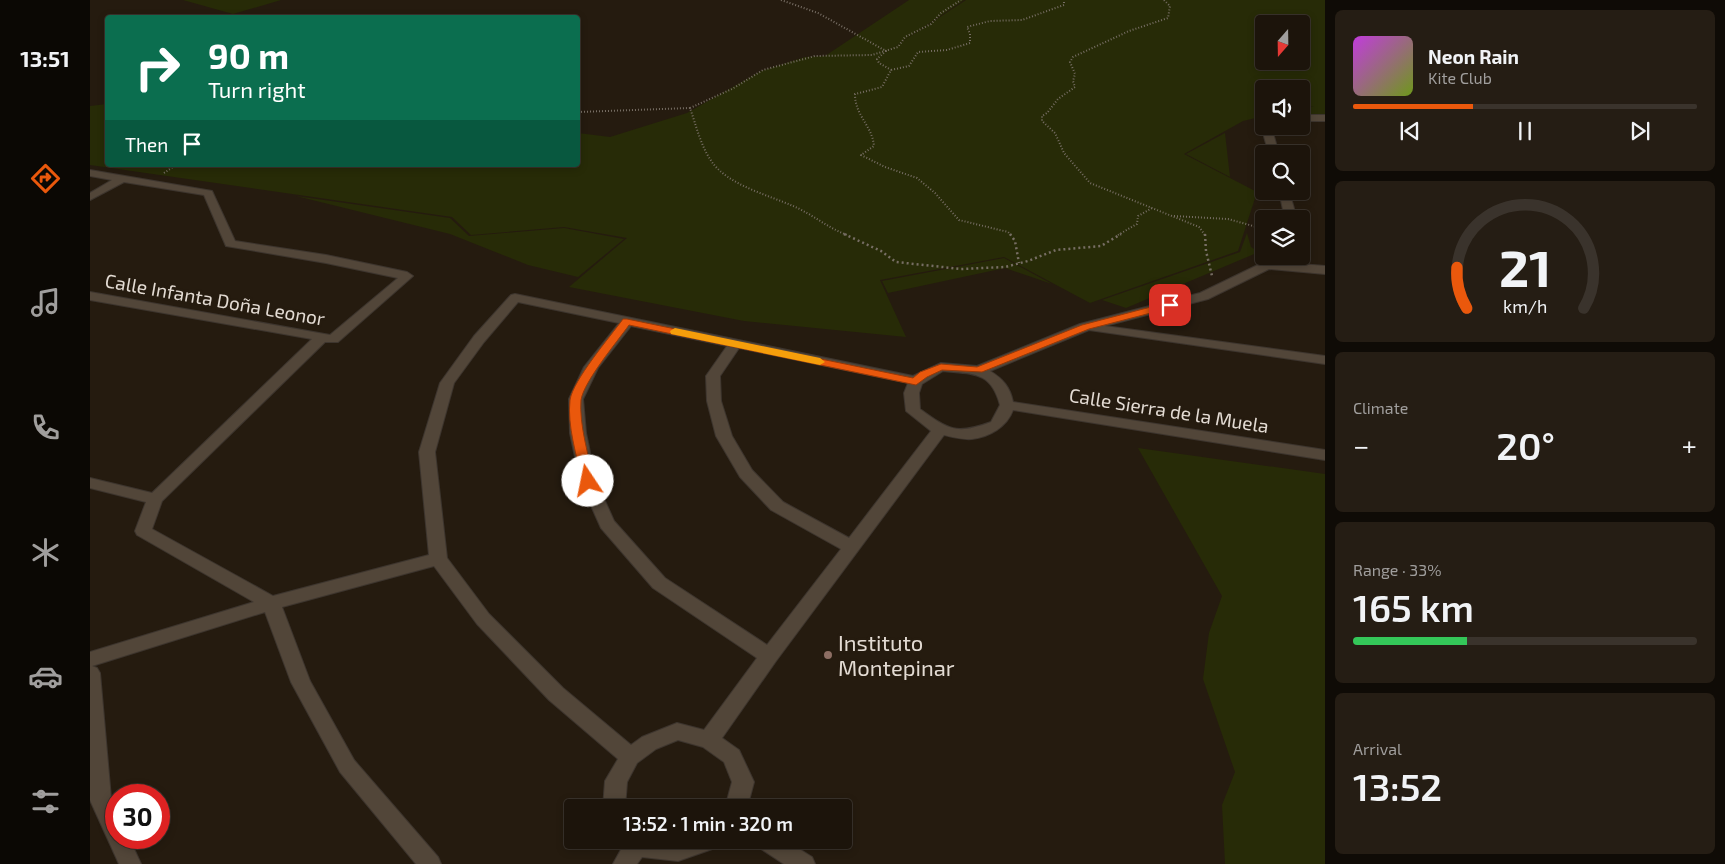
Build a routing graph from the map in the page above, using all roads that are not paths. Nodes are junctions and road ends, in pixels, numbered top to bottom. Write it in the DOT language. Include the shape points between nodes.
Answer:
graph roads {
  1 [pos="1310,118"];
  2 [pos="1325,118"];
  3 [pos="90,173"];
  4 [pos="123,178"];
  5 [pos="90,197"];
  6 [pos="1262,265"];
  7 [pos="1294,265"];
  8 [pos="1325,270"];
  9 [pos="90,296"];
  10 [pos="627,322"];
  11 [pos="1085,327"];
  12 [pos="328,338"];
  13 [pos="735,344"];
  14 [pos="1325,360"];
  15 [pos="979,370"];
  16 [pos="916,382"];
  17 [pos="1007,405"];
  18 [pos="940,430"];
  19 [pos="1325,455"];
  20 [pos="90,483"];
  21 [pos="155,498"];
  22 [pos="851,547"];
  23 [pos="438,559"];
  24 [pos="271,604"];
  25 [pos="769,656"];
  26 [pos="90,659"];
  27 [pos="90,672"];
  28 [pos="709,740"];
  29 [pos="630,757"];
  30 [pos="615,799"];
  31 [pos="738,799"];
  32 [pos="105,809"];
  33 [pos="123,849"];
  34 [pos="684,849"];
  35 [pos="780,849"];
  36 [pos="631,850"];
  37 [pos="130,864"];
  38 [pos="430,864"];
  39 [pos="804,864"];
  1 -- 2 [label="street"];
  3 -- 4 [label="street"];
  4 -- 5 [label="street"];
  4 -- 12 [label="street" via="208,192 230,244 407,276"];
  6 -- 11 [label="street" via="1204,296"];
  7 -- 8 [label="street"];
  9 -- 12 [label="street, Calle Infanta Doña Leonor"];
  10 -- 13 [label="street"];
  10 -- 23 [label="street" via="515,298 468,354 447,383 427,452"];
  10 -- 25 [label="street" via="592,368 576,399 578,433 588,481 607,524 659,583"];
  11 -- 14 [label="street"];
  11 -- 15 [label="street"];
  12 -- 21 [label="street"];
  13 -- 16 [label="street"];
  13 -- 22 [label="street" via="713,376 714,401 724,436 746,473 777,506"];
  15 -- 16 [label="street" via="941,367 923,374"];
  15 -- 17 [label="street" via="1003,389"];
  16 -- 18 [label="street" via="910,393 913,412"];
  17 -- 18 [label="street" via="996,425 970,435"];
  17 -- 19 [label="street, Calle Sierra de la Muela"];
  18 -- 22 [label="street"];
  20 -- 21 [label="street"];
  21 -- 24 [label="street" via="143,531"];
  22 -- 25 [label="street"];
  23 -- 24 [label="street"];
  23 -- 29 [label="street" via="483,620 556,694"];
  24 -- 26 [label="street"];
  24 -- 38 [label="street" via="301,682 347,766"];
  25 -- 28 [label="street"];
  27 -- 32 [label="street" via="100,798"];
  28 -- 29 [label="street" via="677,732 649,743"];
  28 -- 31 [label="street" via="732,756 743,782"];
  29 -- 30 [label="street" via="616,781"];
  33 -- 37 [label="street"];
  34 -- 36 [label="street"];
  35 -- 39 [label="street"];
}
